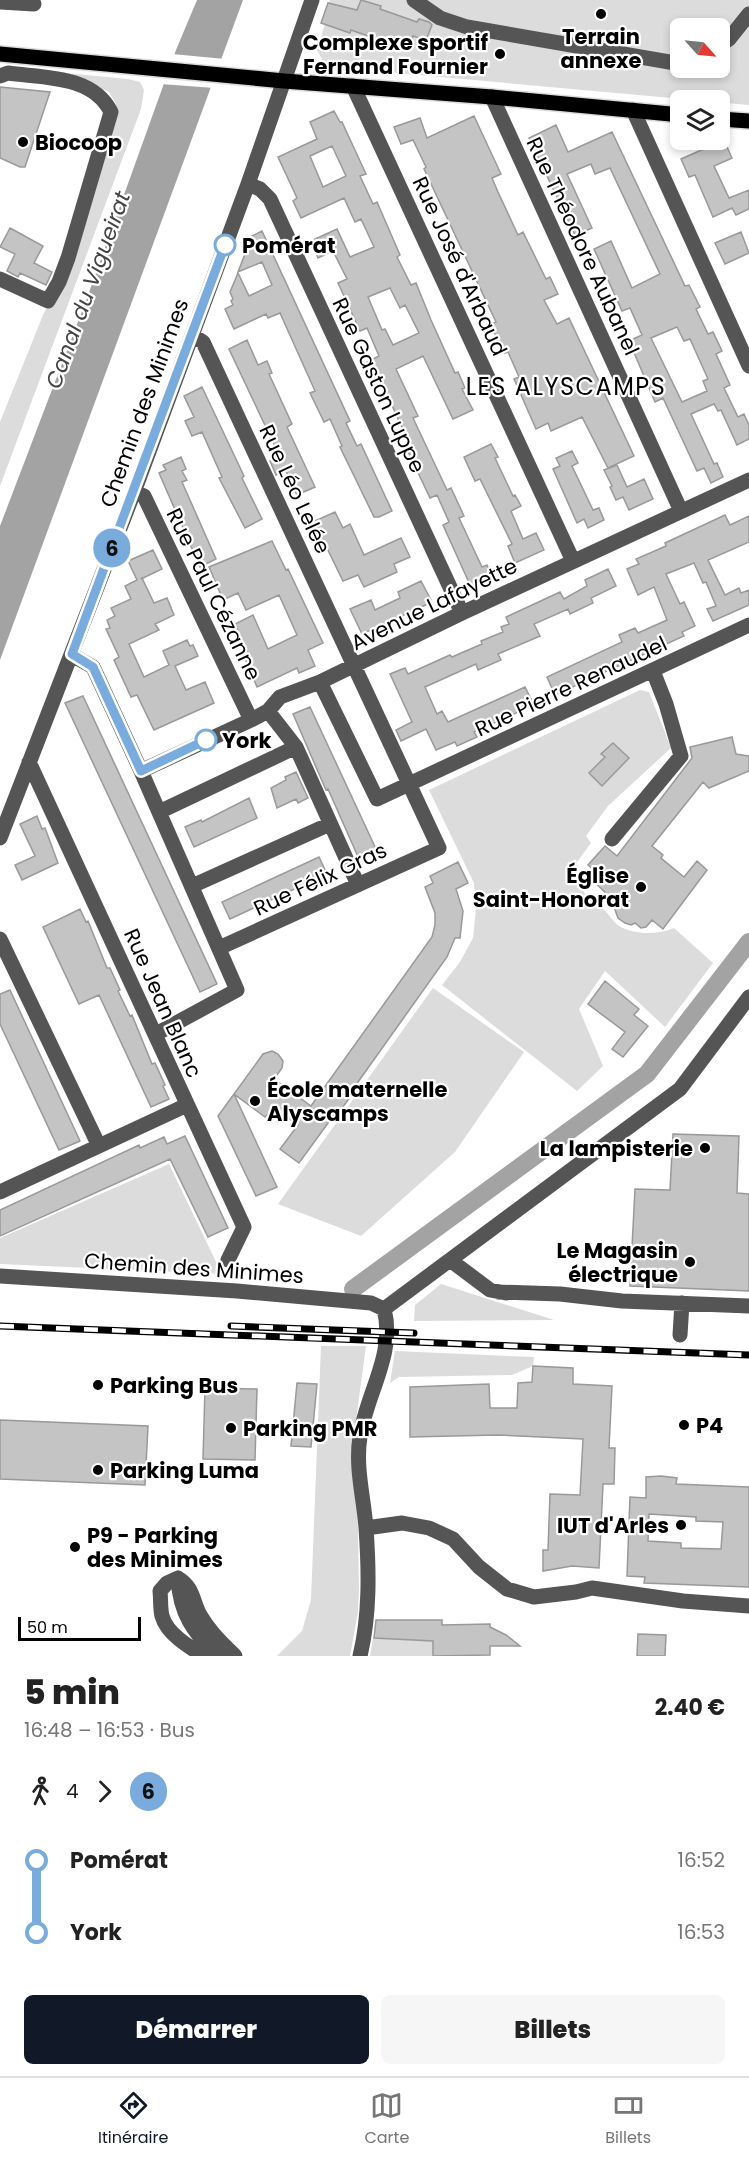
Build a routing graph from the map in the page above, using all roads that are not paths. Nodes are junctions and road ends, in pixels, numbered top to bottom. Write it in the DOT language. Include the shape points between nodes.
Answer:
graph roads {
  1 [pos="312,0"];
  2 [pos="414,0"];
  3 [pos="0,2"];
  4 [pos="34,4"];
  5 [pos="749,14"];
  6 [pos="730,38"];
  7 [pos="0,54"];
  8 [pos="670,62"];
  9 [pos="0,76"];
  10 [pos="284,81"];
  11 [pos="353,86"];
  12 [pos="492,97"];
  13 [pos="633,110"];
  14 [pos="670,114"];
  15 [pos="730,120"];
  16 [pos="749,122"];
  17 [pos="248,184"];
  18 [pos="0,279"];
  19 [pos="192,335"];
  20 [pos="749,366"];
  21 [pos="749,480"];
  22 [pos="134,492"];
  23 [pos="681,512"];
  24 [pos="573,561"];
  25 [pos="462,613"];
  26 [pos="749,626"];
  27 [pos="72,654"];
  28 [pos="355,665"];
  29 [pos="653,670"];
  30 [pos="320,682"];
  31 [pos="268,711"];
  32 [pos="251,720"];
  33 [pos="296,747"];
  34 [pos="29,762"];
  35 [pos="141,771"];
  36 [pos="410,784"];
  37 [pos="159,812"];
  38 [pos="330,824"];
  39 [pos="0,838"];
  40 [pos="612,839"];
  41 [pos="439,848"];
  42 [pos="358,885"];
  43 [pos="192,886"];
  44 [pos="0,939"];
  45 [pos="219,948"];
  46 [pos="749,997"];
  47 [pos="156,1034"];
  48 [pos="186,1106"];
  49 [pos="99,1146"];
  50 [pos="2,1187"];
  51 [pos="228,1260"];
  52 [pos="450,1260"];
  53 [pos="0,1276"];
  54 [pos="682,1303"];
  55 [pos="378,1306"];
  56 [pos="749,1306"];
  57 [pos="680,1335"];
  58 [pos="366,1528"];
  59 [pos="178,1578"];
  60 [pos="749,1606"];
  61 [pos="204,1656"];
  62 [pos="218,1656"];
  63 [pos="235,1656"];
  64 [pos="360,1656"];
  1 -- 10 [label="street, Chemin des Minimes"];
  2 -- 8 [label="street" via="440,18 467,27"];
  3 -- 4 [label="street"];
  5 -- 6 [label="street"];
  7 -- 10 [label="main road"];
  9 -- 18 [label="street" via="84,85 99,94 111,112 68,258 48,301"];
  10 -- 11 [label="main road"];
  10 -- 17 [label="street, Chemin des Minimes"];
  11 -- 12 [label="main road"];
  11 -- 24 [label="street, Rue José d'Arbaud"];
  12 -- 13 [label="main road"];
  12 -- 23 [label="street, Rue Théodore Aubanel"];
  13 -- 14 [label="main road"];
  13 -- 20 [label="street"];
  15 -- 16 [label="main road"];
  17 -- 19 [label="street, Chemin des Minimes"];
  17 -- 25 [label="street, Rue Gaston Luppe" via="270,199"];
  19 -- 22 [label="street, Chemin des Minimes"];
  19 -- 28 [label="street, Rue Léo Lelée" via="203,342"];
  21 -- 23 [label="street, Avenue Lafayette"];
  22 -- 27 [label="street, Chemin des Minimes"];
  22 -- 32 [label="street, Rue Paul Cézanne" via="144,496"];
  23 -- 24 [label="street, Avenue Lafayette"];
  24 -- 25 [label="street, Avenue Lafayette"];
  25 -- 28 [label="street, Avenue Lafayette"];
  26 -- 29 [label="street, Rue Pierre Renaudel"];
  27 -- 34 [label="street, Chemin des Minimes"];
  27 -- 35 [label="street" via="93,667"];
  28 -- 30 [label="street, Avenue Lafayette"];
  28 -- 36 [label="street, Rue Léo Lelée"];
  29 -- 36 [label="street, Rue Pierre Renaudel"];
  29 -- 40 [label="street" via="681,756"];
  30 -- 31 [label="street, Avenue Lafayette" via="280,698"];
  30 -- 36 [label="street, Rue Pierre Renaudel" via="377,799"];
  31 -- 32 [label="street, Avenue Lafayette"];
  31 -- 33 [label="street"];
  32 -- 35 [label="street, Avenue Lafayette"];
  33 -- 37 [label="street"];
  33 -- 38 [label="street"];
  34 -- 39 [label="street, Chemin des Minimes"];
  34 -- 47 [label="street, Rue Jean Blanc"];
  35 -- 37 [label="street"];
  36 -- 41 [label="street, Rue Léo Lelée"];
  37 -- 43 [label="street"];
  38 -- 42 [label="street"];
  38 -- 43 [label="street"];
  41 -- 42 [label="street, Rue Félix Gras"];
  42 -- 45 [label="street, Rue Félix Gras"];
  43 -- 45 [label="street"];
  44 -- 49 [label="street"];
  45 -- 47 [label="street" via="237,990"];
  46 -- 52 [label="street" via="680,1089"];
  47 -- 48 [label="street, Rue Jean Blanc"];
  48 -- 49 [label="street"];
  48 -- 51 [label="street, Rue Jean Blanc" via="244,1227"];
  49 -- 50 [label="street"];
  52 -- 54 [label="street" via="490,1290 560,1305 620,1300"];
  52 -- 55 [label="street"];
  53 -- 55 [label="street, Chemin des Minimes" via="237,1291"];
  54 -- 56 [label="street"];
  54 -- 57 [label="street"];
  55 -- 58 [label="street" via="387,1318 384,1356 359,1440"];
  58 -- 60 [label="street" via="402,1523 429,1528 453,1539 507,1589 534,1597 592,1588"];
  58 -- 64 [label="street" via="367,1614"];
  59 -- 61 [label="street" via="160,1591 162,1615 184,1644"];
  59 -- 62 [label="street" via="179,1598 189,1623"];
  59 -- 63 [label="street" via="192,1589 199,1613 214,1636"];
}
